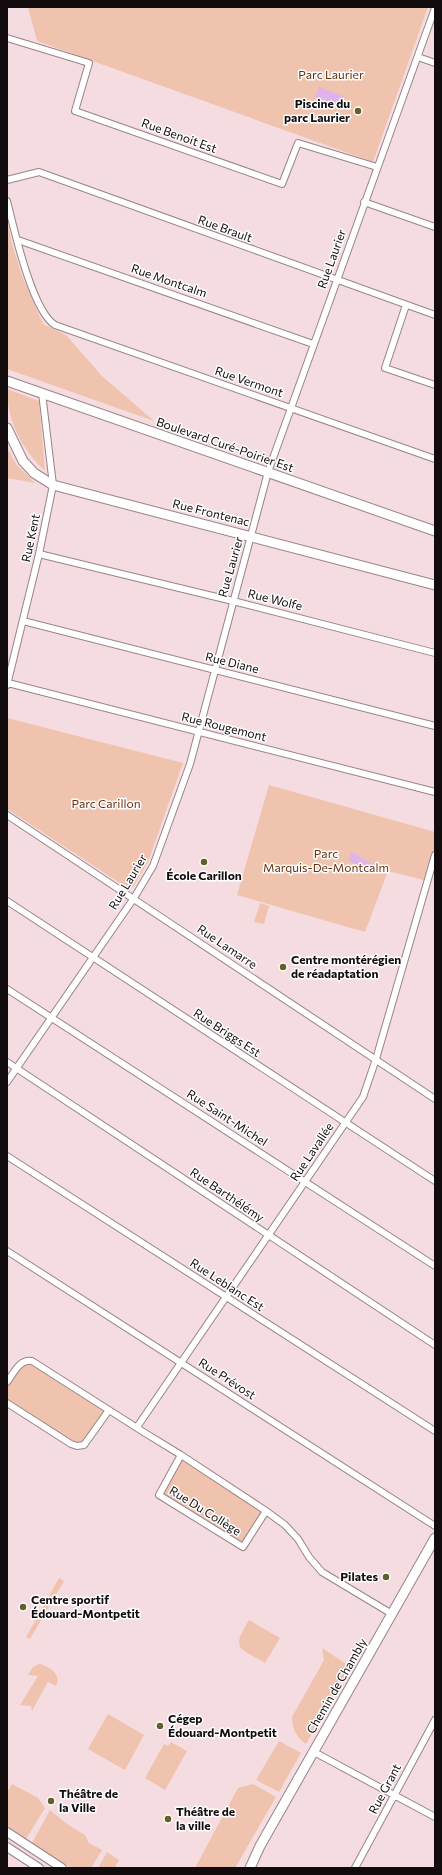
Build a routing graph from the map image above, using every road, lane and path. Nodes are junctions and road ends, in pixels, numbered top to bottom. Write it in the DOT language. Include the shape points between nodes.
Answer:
graph roads {
  1 [pos="435,8"];
  2 [pos="7,38"];
  3 [pos="418,57"];
  4 [pos="435,63"];
  5 [pos="377,167"];
  6 [pos="7,180"];
  7 [pos="7,201"];
  8 [pos="364,202"];
  9 [pos="435,227"];
  10 [pos="18,240"];
  11 [pos="336,281"];
  12 [pos="406,305"];
  13 [pos="435,316"];
  14 [pos="313,344"];
  15 [pos="7,381"];
  16 [pos="435,385"];
  17 [pos="42,393"];
  18 [pos="290,408"];
  19 [pos="7,428"];
  20 [pos="435,459"];
  21 [pos="268,472"];
  22 [pos="54,485"];
  23 [pos="435,531"];
  24 [pos="251,536"];
  25 [pos="39,554"];
  26 [pos="435,584"];
  27 [pos="233,601"];
  28 [pos="23,621"];
  29 [pos="435,653"];
  30 [pos="215,670"];
  31 [pos="8,684"];
  32 [pos="435,726"];
  33 [pos="198,732"];
  34 [pos="435,792"];
  35 [pos="7,815"];
  36 [pos="435,855"];
  37 [pos="134,898"];
  38 [pos="7,902"];
  39 [pos="92,957"];
  40 [pos="7,988"];
  41 [pos="51,1017"];
  42 [pos="376,1059"];
  43 [pos="7,1062"];
  44 [pos="17,1068"];
  45 [pos="7,1082"];
  46 [pos="435,1099"];
  47 [pos="345,1123"];
  48 [pos="7,1156"];
  49 [pos="435,1181"];
  50 [pos="305,1182"];
  51 [pos="268,1235"];
  52 [pos="7,1251"];
  53 [pos="435,1266"];
  54 [pos="226,1297"];
  55 [pos="435,1345"];
  56 [pos="181,1363"];
  57 [pos="7,1382"];
  58 [pos="7,1403"];
  59 [pos="109,1410"];
  60 [pos="137,1427"];
  61 [pos="435,1432"];
  62 [pos="182,1454"];
  63 [pos="266,1511"];
  64 [pos="435,1526"];
  65 [pos="435,1538"];
  66 [pos="392,1614"];
  67 [pos="435,1720"];
  68 [pos="314,1752"];
  69 [pos="394,1795"];
  70 [pos="435,1817"];
  71 [pos="7,1832"];
  72 [pos="260,1846"];
  73 [pos="7,1847"];
  74 [pos="39,1868"];
  75 [pos="62,1868"];
  76 [pos="244,1868"];
  77 [pos="250,1868"];
  78 [pos="355,1868"];
  1 -- 3 [label="street, Rue Laurier"];
  2 -- 5 [label="street, Rue Benoit Est" via="89,63 75,111 282,184 298,143"];
  3 -- 4 [label="street"];
  3 -- 5 [label="street, Rue Laurier"];
  5 -- 8 [label="street, Rue Laurier"];
  6 -- 11 [label="street, Rue Brault" via="39,172"];
  7 -- 10 [label="street"];
  8 -- 9 [label="street"];
  8 -- 11 [label="street, Rue Laurier"];
  10 -- 14 [label="street, Rue Montcalm"];
  10 -- 18 [label="street, Rue Vermont" via="30,281 46,316 55,325"];
  11 -- 12 [label="street, Rue Brault"];
  11 -- 14 [label="street, Rue Laurier"];
  12 -- 13 [label="street, Rue Brault"];
  12 -- 16 [label="street" via="385,368"];
  14 -- 18 [label="street, Rue Laurier"];
  15 -- 17 [label="main road, Boulevard Curé-Poirier Est"];
  17 -- 21 [label="main road, Boulevard Curé-Poirier Est"];
  17 -- 22 [label="street, Rue Kent"];
  18 -- 20 [label="street, Rue Vermont"];
  18 -- 21 [label="street, Rue Laurier"];
  19 -- 22 [label="main road, Rue Frontenac" via="23,461 34,473"];
  21 -- 23 [label="main road, Boulevard Curé-Poirier Est"];
  21 -- 24 [label="street, Rue Laurier"];
  22 -- 24 [label="main road, Rue Frontenac"];
  22 -- 25 [label="street, Rue Kent"];
  24 -- 26 [label="main road, Rue Frontenac"];
  24 -- 27 [label="street, Rue Laurier"];
  25 -- 27 [label="street, Rue Wolfe"];
  25 -- 28 [label="street, Rue Kent"];
  27 -- 29 [label="street, Rue Wolfe"];
  27 -- 30 [label="street, Rue Laurier"];
  28 -- 30 [label="street, Rue Diane"];
  28 -- 31 [label="street, Rue Kent"];
  30 -- 32 [label="street, Rue Diane"];
  30 -- 33 [label="street, Rue Laurier"];
  31 -- 33 [label="street, Rue Rougemont"];
  33 -- 34 [label="street, Rue Rougemont"];
  33 -- 37 [label="street, Rue Laurier" via="171,820 153,866"];
  35 -- 37 [label="street, Rue Lamarre"];
  36 -- 42 [label="street, Rue Lavallée"];
  37 -- 39 [label="street, Rue Laurier"];
  37 -- 42 [label="street, Rue Lamarre"];
  38 -- 39 [label="street, Rue Briggs Est"];
  39 -- 41 [label="street, Rue Laurier"];
  39 -- 47 [label="street, Rue Briggs Est"];
  40 -- 41 [label="street, Rue Saint-Michel"];
  41 -- 44 [label="street, Rue Laurier"];
  41 -- 50 [label="street, Rue Saint-Michel"];
  42 -- 46 [label="street, Rue Lamarre"];
  42 -- 47 [label="street, Rue Lavallée" via="363,1097"];
  43 -- 44 [label="street, Rue Barthélémy"];
  44 -- 45 [label="street, Rue Laurier"];
  44 -- 51 [label="street, Rue Barthélémy"];
  47 -- 49 [label="street, Rue Briggs Est"];
  47 -- 50 [label="street, Rue Lavallée"];
  48 -- 54 [label="street, Rue Leblanc Est"];
  50 -- 51 [label="street, Rue Lavallée"];
  50 -- 53 [label="street, Rue Saint-Michel"];
  51 -- 54 [label="street, Rue Lavallée"];
  51 -- 55 [label="street, Rue Barthélémy"];
  52 -- 56 [label="street, Rue Prévost"];
  54 -- 56 [label="street, Rue Lavallée"];
  54 -- 61 [label="street, Rue Leblanc Est"];
  56 -- 60 [label="street, Rue Lavallée"];
  56 -- 64 [label="street, Rue Prévost"];
  57 -- 59 [label="street" via="22,1362 32,1361"];
  58 -- 59 [label="street" via="77,1446 84,1445"];
  59 -- 60 [label="street"];
  60 -- 62 [label="street"];
  62 -- 63 [label="street"];
  62 -- 63 [label="street, Rue Du Collège" via="159,1495 243,1547"];
  63 -- 66 [label="street" via="298,1539 322,1572"];
  65 -- 66 [label="main road, Chemin de Chambly"];
  66 -- 68 [label="main road, Chemin de Chambly"];
  67 -- 69 [label="street, Rue Grant"];
  68 -- 69 [label="street"];
  68 -- 72 [label="main road, Chemin de Chambly"];
  69 -- 70 [label="street"];
  69 -- 78 [label="street, Rue Grant"];
  71 -- 75 [label="street"];
  72 -- 76 [label="main road, Chemin de Chambly"];
  72 -- 77 [label="main road, Chemin de Chambly"];
  73 -- 74 [label="street"];
}
